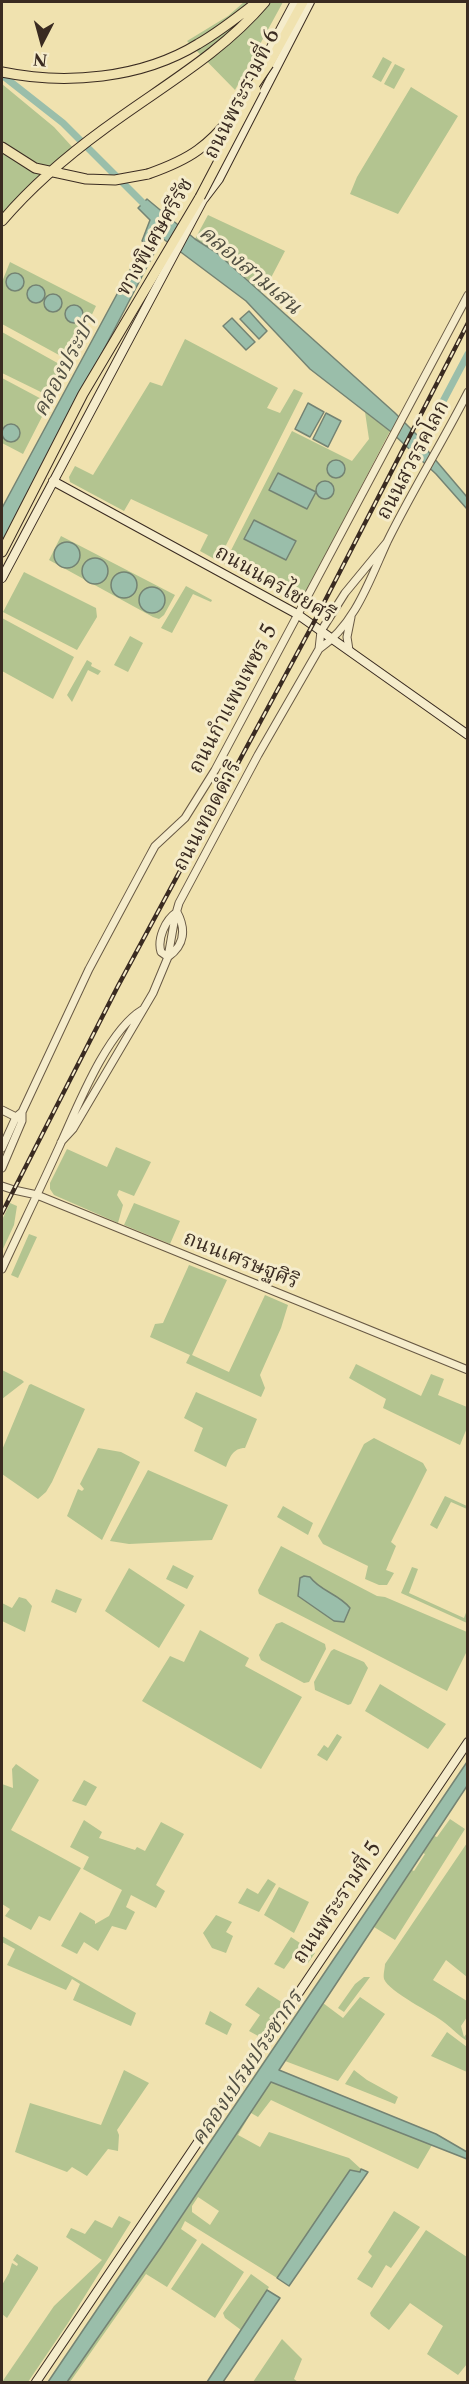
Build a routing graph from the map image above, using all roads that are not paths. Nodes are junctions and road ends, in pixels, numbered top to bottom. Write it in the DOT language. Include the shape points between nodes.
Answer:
graph roads {
  1 [pos="257,2"];
  2 [pos="265,2"];
  3 [pos="295,2"];
  4 [pos="303,2"];
  5 [pos="310,2"];
  6 [pos="269,64"];
  7 [pos="2,72"];
  8 [pos="2,147"];
  9 [pos="203,200"];
  10 [pos="2,221"];
  11 [pos="468,295"];
  12 [pos="468,392"];
  13 [pos="53,481"];
  14 [pos="387,542"];
  15 [pos="2,552"];
  16 [pos="2,578"];
  17 [pos="353,612"];
  18 [pos="297,614"];
  19 [pos="321,631"];
  20 [pos="333,639"];
  21 [pos="319,649"];
  22 [pos="349,650"];
  23 [pos="468,735"];
  24 [pos="177,912"];
  25 [pos="168,957"];
  26 [pos="2,1110"];
  27 [pos="20,1117"];
  28 [pos="2,1148"];
  29 [pos="2,1168"];
  30 [pos="2,1186"];
  31 [pos="37,1195"];
  32 [pos="2,1269"];
  33 [pos="468,1370"];
  34 [pos="468,1742"];
  35 [pos="36,2382"];
  1 -- 7 [label="highway" via="196,45 137,69 60,78"];
  2 -- 10 [label="highway" via="200,63 59,165"];
  3 -- 9 [label="main road, ถนนพระรามที่ 6" via="209,172"];
  4 -- 6 [label="highway, ทางพิเศษศรีรัช"];
  5 -- 9 [label="main road, ถนนพระรามที่ 6" via="219,179"];
  6 -- 8 [label="highway, bridge" via="227,123 198,150 148,174 115,180 87,179 35,168"];
  6 -- 15 [label="highway, ทางพิเศษศรีรัช, bridge" via="200,197 83,394"];
  9 -- 13 [label="main road, ถนนพระรามที่ 6"];
  11 -- 18 [label="street, ถนนกำแพงเพชร 5"];
  12 -- 14 [label="street, ถนนสวรรคโลก"];
  13 -- 16 [label="main road, ถนนพระรามที่ 6"];
  13 -- 18 [label="main road, ถนนนครไชยศรี"];
  14 -- 17 [label="street, ถนนสวรรคโลก" via="374,576"];
  14 -- 19 [label="street, ถนนสวรรคโลก" via="345,593"];
  17 -- 20 [label="street, ถนนสวรรคโลก"];
  17 -- 22 [label="street" via="347,637"];
  18 -- 19 [label="main road, ถนนนครไชยศรี"];
  18 -- 27 [label="street, ถนนกำแพงเพชร 5" via="191,810 155,846 85,976"];
  19 -- 20 [label="main road, ถนนนครไชยศรี"];
  19 -- 21 [label="street, ถนนเทอดดำริ"];
  20 -- 21 [label="street, ถนนเทอดดำริ"];
  20 -- 22 [label="main road, ถนนนครไชยศรี"];
  21 -- 24 [label="street, ถนนเทอดดำริ" via="193,876"];
  22 -- 23 [label="main road, ถนนนครไชยศรี"];
  24 -- 25 [label="street" via="183,934 177,950"];
  24 -- 25 [label="street, ถนนเทอดดำริ" via="170,916 160,940 161,952"];
  25 -- 31 [label="street" via="145,1008 74,1127 61,1142"];
  26 -- 27 [label="street"];
  27 -- 28 [label="street, ถนนกำแพงเพชร 5"];
  27 -- 29 [label="street, ถนนกำแพงเพชร 5"];
  30 -- 31 [label="street, ถนนเศรษฐศิริ"];
  31 -- 32 [label="street"];
  31 -- 33 [label="street, ถนนเศรษฐศิริ"];
  34 -- 35 [label="main road, ถนนพระรามที่ 5"];
}
